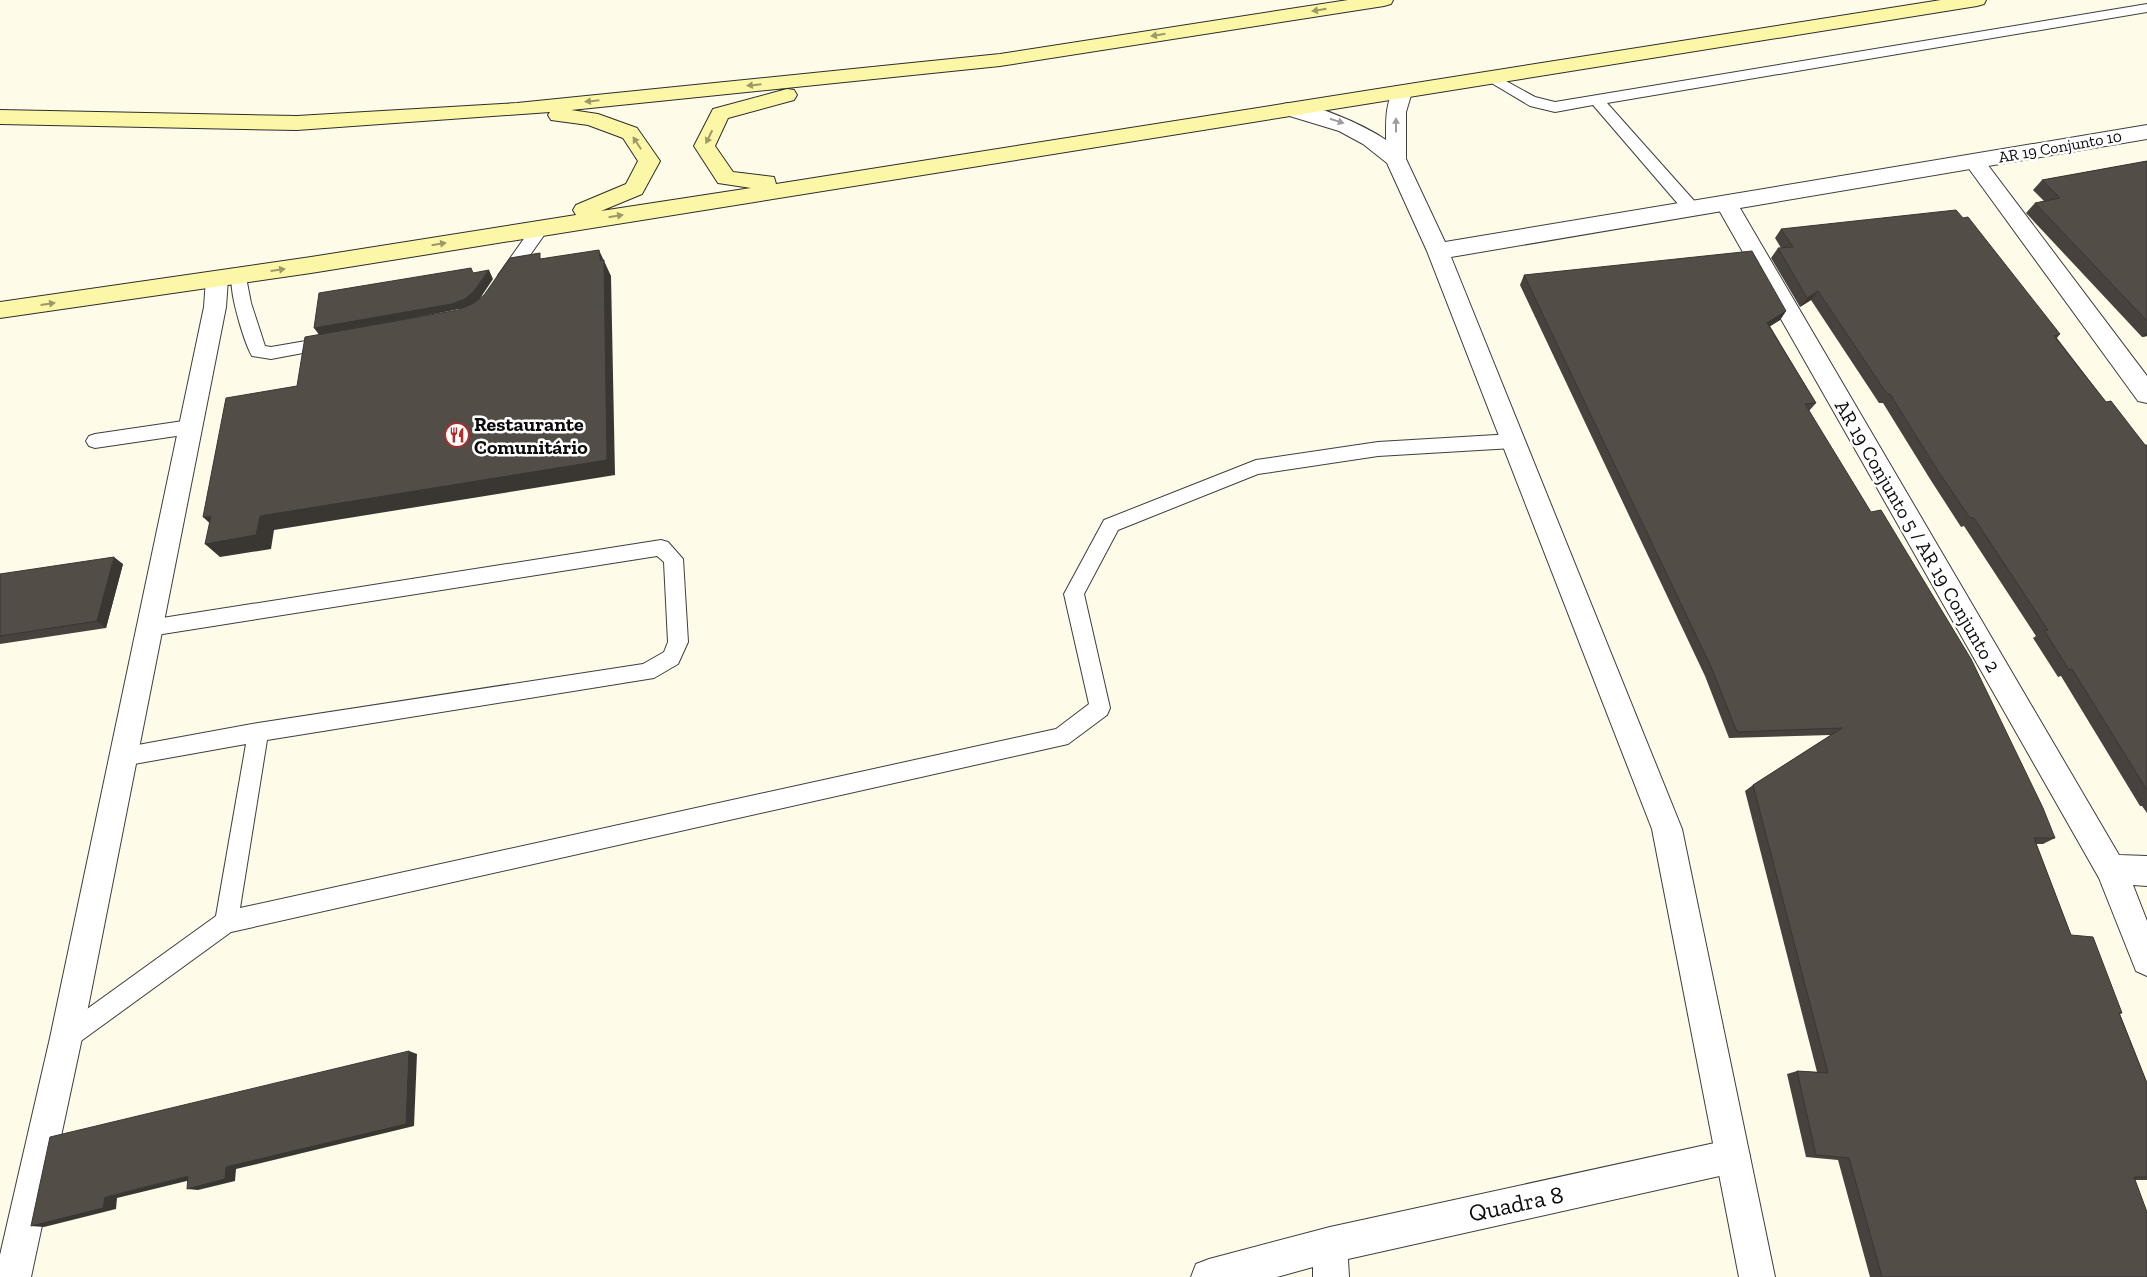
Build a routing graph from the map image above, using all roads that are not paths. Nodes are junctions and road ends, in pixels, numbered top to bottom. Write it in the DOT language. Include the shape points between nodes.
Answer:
graph roads {
  1 [pos="1384,0"];
  2 [pos="1962,0"];
  3 [pos="1977,0"];
  4 [pos="1924,8"];
  5 [pos="2147,8"];
  6 [pos="1000,60"];
  7 [pos="1490,78"];
  8 [pos="1402,92"];
  9 [pos="1596,100"];
  10 [pos="517,109"];
  11 [pos="1290,109"];
  12 [pos="0,117"];
  13 [pos="2147,132"];
  14 [pos="1396,159"];
  15 [pos="1974,161"];
  16 [pos="807,186"];
  17 [pos="1726,203"];
  18 [pos="1691,208"];
  19 [pos="541,228"];
  20 [pos="1438,251"];
  21 [pos="228,278"];
  22 [pos="497,289"];
  23 [pos="0,310"];
  24 [pos="347,340"];
  25 [pos="2144,385"];
  26 [pos="190,427"];
  27 [pos="95,441"];
  28 [pos="1512,441"];
  29 [pos="150,627"];
  30 [pos="258,732"];
  31 [pos="123,756"];
  32 [pos="2111,870"];
  33 [pos="2147,871"];
  34 [pos="226,922"];
  35 [pos="2147,960"];
  36 [pos="66,1038"];
  37 [pos="1733,1156"];
  38 [pos="1331,1261"];
  39 [pos="13,1277"];
  40 [pos="1208,1277"];
  41 [pos="1757,1277"];
  1 -- 6 [label="main road, one-way"];
  2 -- 4 [label="main road"];
  3 -- 4 [label="main road"];
  4 -- 7 [label="main road"];
  5 -- 9 [label="lane"];
  6 -- 10 [label="main road, one-way"];
  6 -- 16 [label="main road, one-way" via="779,96 720,114 704,146 726,178"];
  7 -- 8 [label="main road"];
  7 -- 9 [label="lane" via="1530,101 1555,106"];
  8 -- 11 [label="main road"];
  14 -- 8 [label="street, one-way" via="1396,112"];
  9 -- 18 [label="lane"];
  10 -- 12 [label="main road" via="297,123"];
  19 -- 10 [label="main road, one-way" via="634,189 649,162 630,133 591,119"];
  11 -- 14 [label="street, one-way" via="1339,121"];
  11 -- 16 [label="main road"];
  13 -- 15 [label="street, AR 19 Conjunto 10"];
  14 -- 20 [label="street"];
  15 -- 17 [label="street, AR 19 Conjunto 10"];
  15 -- 25 [label="street"];
  19 -- 16 [label="main road, one-way"];
  17 -- 18 [label="street, AR 19 Conjunto 10"];
  17 -- 32 [label="street, AR 19 Conjunto 5 / AR 19 Conjunto 2"];
  18 -- 20 [label="street, AR 19 Conjunto 10"];
  21 -- 19 [label="main road, one-way"];
  19 -- 22 [label="lane"];
  20 -- 28 [label="street"];
  23 -- 21 [label="main road, one-way"];
  21 -- 24 [label="lane" via="243,303 258,351 271,353"];
  21 -- 26 [label="street" via="215,307"];
  26 -- 27 [label="lane"];
  26 -- 29 [label="street"];
  28 -- 34 [label="lane" via="1378,449 1256,467 1111,525 1074,594 1100,708 1061,737"];
  28 -- 37 [label="street" via="1667,828"];
  29 -- 30 [label="lane" via="640,550 661,548 673,559 678,642 671,658 648,672"];
  29 -- 31 [label="street"];
  30 -- 31 [label="lane"];
  30 -- 34 [label="lane"];
  31 -- 36 [label="street"];
  32 -- 33 [label="street"];
  32 -- 35 [label="street, AR 19 Conjunto 5 / AR 19 Conjunto 2"];
  34 -- 36 [label="lane"];
  36 -- 39 [label="street"];
  37 -- 38 [label="street, Quadra 8"];
  37 -- 41 [label="street"];
  38 -- 40 [label="street, Quadra 8"];
}
